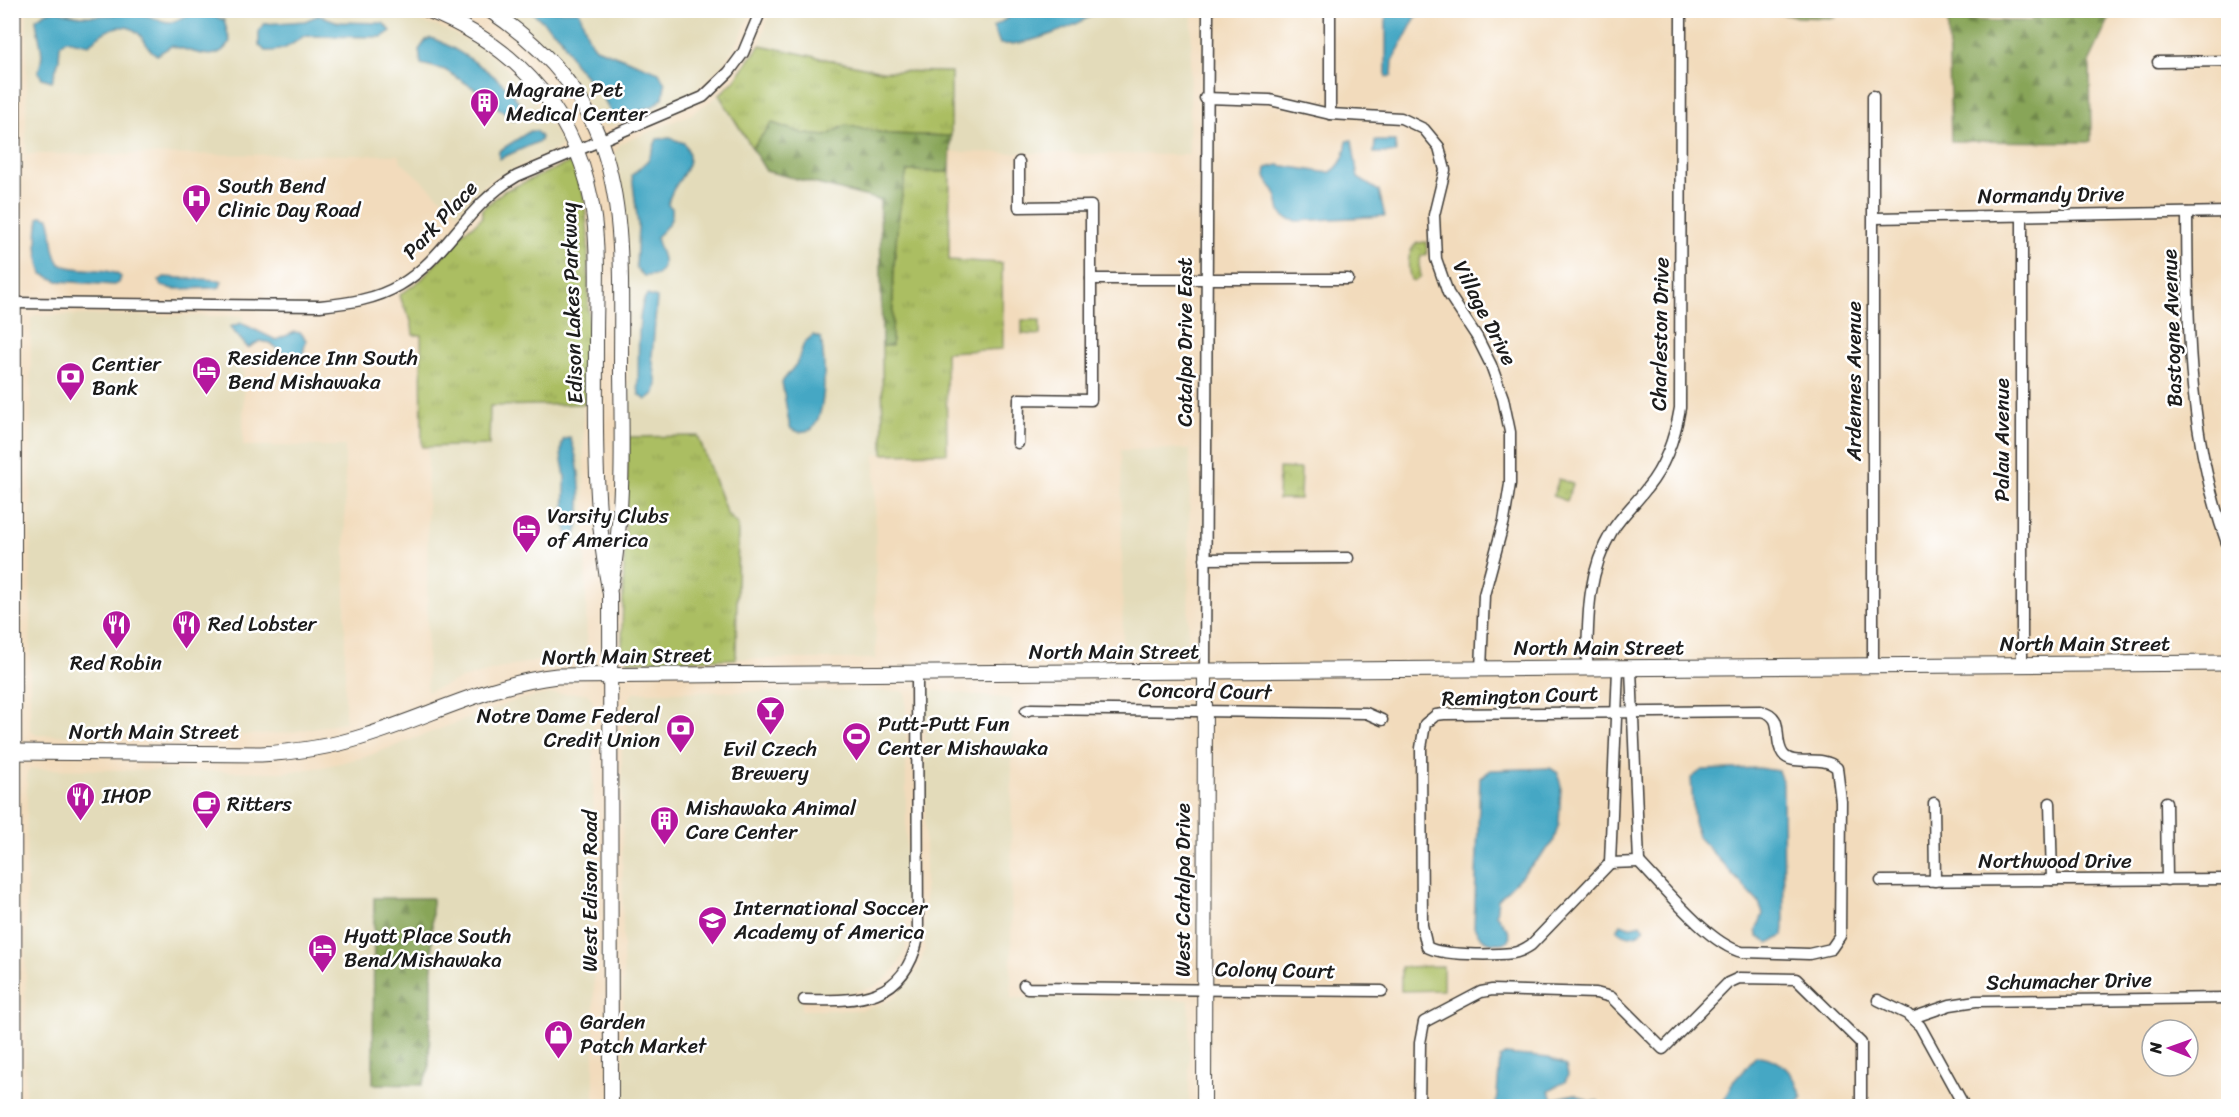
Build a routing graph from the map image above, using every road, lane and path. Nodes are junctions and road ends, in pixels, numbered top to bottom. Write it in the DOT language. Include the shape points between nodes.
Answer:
graph roads {
  1 [pos="13,10"];
  2 [pos="427,10"];
  3 [pos="489,10"];
  4 [pos="761,10"];
  5 [pos="1208,10"];
  6 [pos="1330,10"];
  7 [pos="1681,10"];
  8 [pos="2229,61"];
  9 [pos="2158,62"];
  10 [pos="1873,96"];
  11 [pos="1205,98"];
  12 [pos="1330,114"];
  13 [pos="601,141"];
  14 [pos="577,151"];
  15 [pos="1019,162"];
  16 [pos="2187,213"];
  17 [pos="2229,213"];
  18 [pos="2022,216"];
  19 [pos="1874,218"];
  20 [pos="1205,278"];
  21 [pos="1091,279"];
  22 [pos="1348,279"];
  23 [pos="13,303"];
  24 [pos="1018,443"];
  25 [pos="2229,546"];
  26 [pos="1348,558"];
  27 [pos="1205,559"];
  28 [pos="610,594"];
  29 [pos="2229,663"];
  30 [pos="2022,665"];
  31 [pos="1873,666"];
  32 [pos="1587,669"];
  33 [pos="1624,669"];
  34 [pos="1481,670"];
  35 [pos="1205,673"];
  36 [pos="917,674"];
  37 [pos="611,675"];
  38 [pos="1026,711"];
  39 [pos="1204,712"];
  40 [pos="1631,712"];
  41 [pos="1618,713"];
  42 [pos="1382,720"];
  43 [pos="11,752"];
  44 [pos="2166,802"];
  45 [pos="1934,803"];
  46 [pos="2050,803"];
  47 [pos="1639,862"];
  48 [pos="1610,863"];
  49 [pos="2229,879"];
  50 [pos="1935,880"];
  51 [pos="2052,880"];
  52 [pos="2167,880"];
  53 [pos="1881,881"];
  54 [pos="1024,985"];
  55 [pos="1203,989"];
  56 [pos="1382,991"];
  57 [pos="2229,998"];
  58 [pos="804,1000"];
  59 [pos="1878,1000"];
  60 [pos="1912,1018"];
  61 [pos="14,1107"];
  62 [pos="611,1107"];
  63 [pos="1204,1107"];
  64 [pos="1419,1107"];
  65 [pos="1861,1107"];
  66 [pos="1964,1107"];
  1 -- 23 [label="main road"];
  2 -- 14 [label="street, Edison Lakes Parkway" via="475,32 522,69 547,97"];
  3 -- 13 [label="street, Edison Lakes Parkway" via="526,38 555,68 577,97"];
  4 -- 13 [label="street, Park Place" via="743,53 703,97"];
  5 -- 11 [label="street, Catalpa Drive East"];
  6 -- 12 [label="street"];
  7 -- 32 [label="street, Charleston Drive" via="1680,408 1673,440 1658,473 1618,522 1595,569 1588,606"];
  8 -- 9 [label="street"];
  10 -- 19 [label="street, Ardennes Avenue"];
  11 -- 12 [label="street, Village Drive" via="1270,100"];
  11 -- 20 [label="street, Catalpa Drive East"];
  12 -- 34 [label="street, Village Drive" via="1414,122 1432,136 1444,160 1433,227 1437,265 1448,294 1491,366 1510,432 1510,484 1484,595"];
  13 -- 14 [label="street, Park Place"];
  13 -- 28 [label="street, Edison Lakes Parkway" via="614,184 621,233 622,504"];
  14 -- 23 [label="street, Park Place" via="501,185 468,215 420,271 367,300 320,306"];
  14 -- 28 [label="street, Edison Lakes Parkway" via="585,171 594,221 597,505"];
  15 -- 21 [label="street" via="1019,207 1091,206"];
  16 -- 17 [label="street, Normandy Drive"];
  16 -- 18 [label="street, Normandy Drive"];
  16 -- 25 [label="street, Bastogne Avenue" via="2189,365 2194,414 2214,503"];
  18 -- 19 [label="street, Normandy Drive"];
  18 -- 30 [label="street, Palau Avenue"];
  19 -- 31 [label="street, Ardennes Avenue"];
  20 -- 21 [label="street"];
  20 -- 22 [label="street"];
  20 -- 27 [label="street, Catalpa Drive East"];
  21 -- 24 [label="street" via="1091,400 1019,399"];
  23 -- 43 [label="main road"];
  26 -- 27 [label="street"];
  27 -- 35 [label="street, Catalpa Drive East"];
  28 -- 37 [label="street, Edison Lakes Parkway"];
  29 -- 30 [label="main road, North Main Street"];
  30 -- 31 [label="main road, North Main Street"];
  31 -- 33 [label="main road, North Main Street"];
  32 -- 33 [label="main road, North Main Street"];
  32 -- 34 [label="main road, North Main Street"];
  33 -- 40 [label="street"];
  33 -- 41 [label="street, Remington Court"];
  34 -- 35 [label="main road, North Main Street"];
  35 -- 36 [label="main road, North Main Street"];
  35 -- 39 [label="street, West Catalpa Drive"];
  36 -- 37 [label="main road, North Main Street"];
  36 -- 58 [label="street" via="918,938 914,953 894,983 874,996 850,1001"];
  37 -- 43 [label="main road, North Main Street" via="523,681 364,736 303,751"];
  37 -- 62 [label="street, West Edison Road"];
  38 -- 39 [label="street, Concord Court"];
  39 -- 42 [label="street, Concord Court" via="1366,713"];
  39 -- 55 [label="street, West Catalpa Drive"];
  40 -- 41 [label="street, Remington Court"];
  40 -- 47 [label="street"];
  40 -- 47 [label="street, Remington Court" via="1767,712 1777,722 1780,747 1786,757 1822,760 1837,768 1841,801 1837,945 1809,954 1731,950 1716,940"];
  41 -- 48 [label="street"];
  41 -- 48 [label="street, Remington Court" via="1444,714 1425,724 1424,943 1442,952 1522,951"];
  43 -- 61 [label="main road"];
  44 -- 52 [label="street"];
  45 -- 50 [label="street"];
  46 -- 51 [label="street"];
  47 -- 48 [label="street"];
  49 -- 52 [label="street, Northwood Drive"];
  50 -- 51 [label="street, Northwood Drive"];
  50 -- 53 [label="street, Northwood Drive"];
  51 -- 52 [label="street, Northwood Drive"];
  54 -- 55 [label="street, Colony Court"];
  55 -- 56 [label="street, Colony Court"];
  55 -- 63 [label="street, West Catalpa Drive"];
  57 -- 60 [label="street, Schumacher Drive" via="1976,1001"];
  59 -- 60 [label="street"];
  60 -- 66 [label="street"];
  64 -- 65 [label="street" via="1424,1022 1480,992 1576,990 1604,994 1663,1049 1728,983 1739,978 1796,979 1861,1043"];
}
